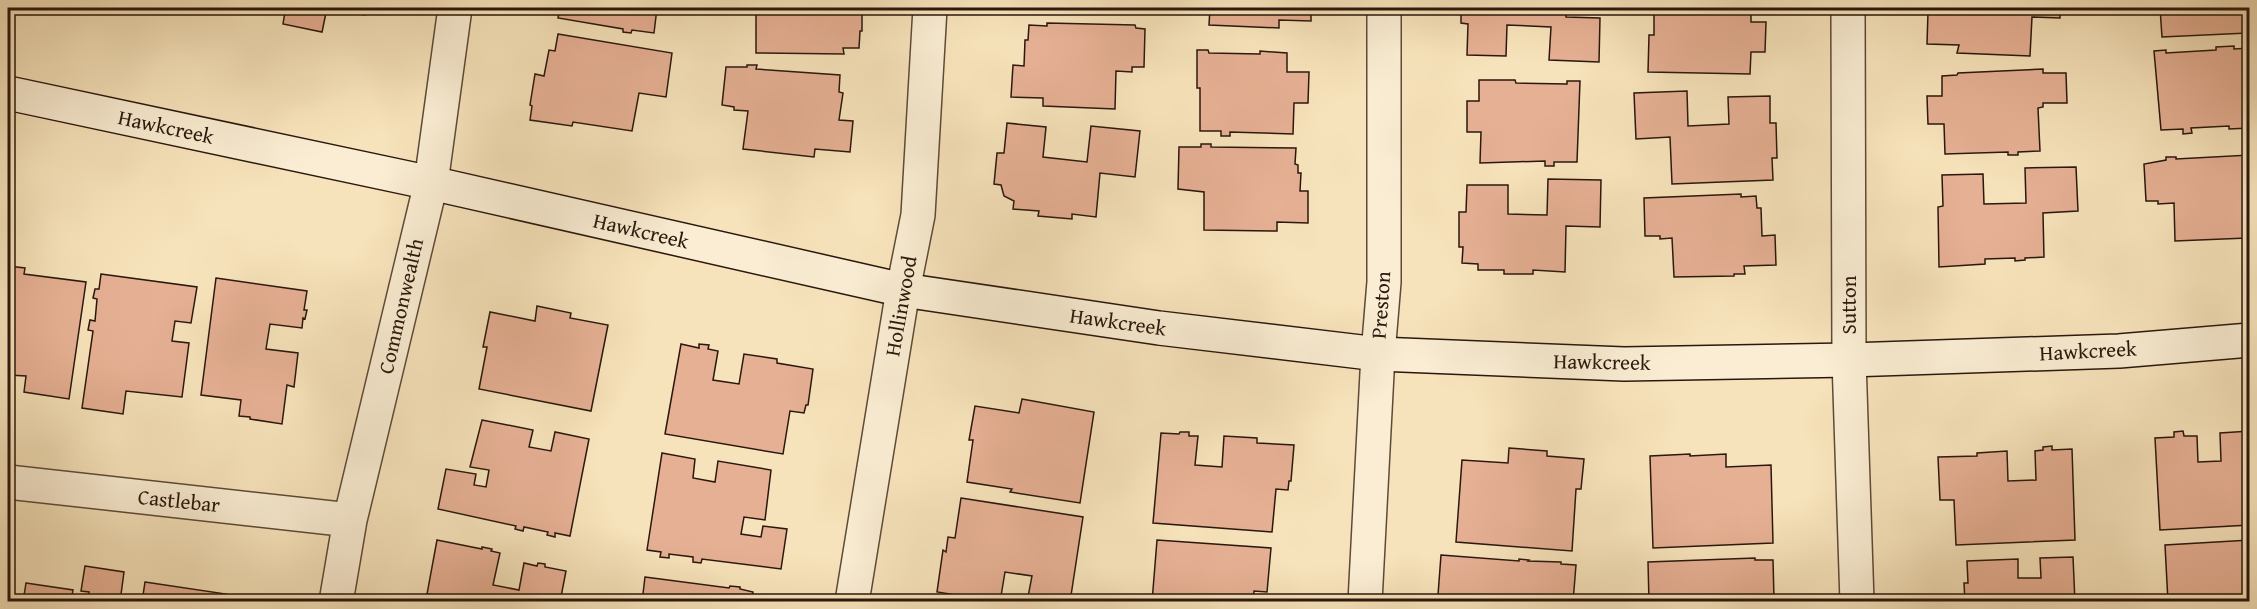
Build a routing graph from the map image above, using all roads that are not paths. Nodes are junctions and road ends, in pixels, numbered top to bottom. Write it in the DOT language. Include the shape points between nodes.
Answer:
graph roads {
  1 [pos="455,8"];
  2 [pos="930,8"];
  3 [pos="1384,8"];
  4 [pos="1848,8"];
  5 [pos="8,93"];
  6 [pos="431,183"];
  7 [pos="903,290"];
  8 [pos="2250,340"];
  9 [pos="1378,354"];
  10 [pos="1849,360"];
  11 [pos="8,482"];
  12 [pos="350,520"];
  13 [pos="336,602"];
  14 [pos="852,602"];
  15 [pos="1365,602"];
  16 [pos="1857,602"];
  1 -- 6 [label="street, Commonwealth"];
  2 -- 7 [label="street, Hollinwood" via="918,215"];
  3 -- 9 [label="street, Preston" via="1384,282"];
  4 -- 10 [label="street, Sutton"];
  5 -- 6 [label="street, Hawkcreek"];
  6 -- 7 [label="street, Hawkcreek"];
  6 -- 12 [label="street, Commonwealth"];
  7 -- 9 [label="street, Hawkcreek" via="1159,328"];
  7 -- 14 [label="street, Hollinwood"];
  8 -- 10 [label="street, Hawkcreek" via="2120,351"];
  9 -- 10 [label="street, Hawkcreek" via="1624,364"];
  9 -- 15 [label="street, Preston"];
  10 -- 16 [label="street, Sutton"];
  11 -- 12 [label="street, Castlebar"];
  12 -- 13 [label="street, Commonwealth"];
}
